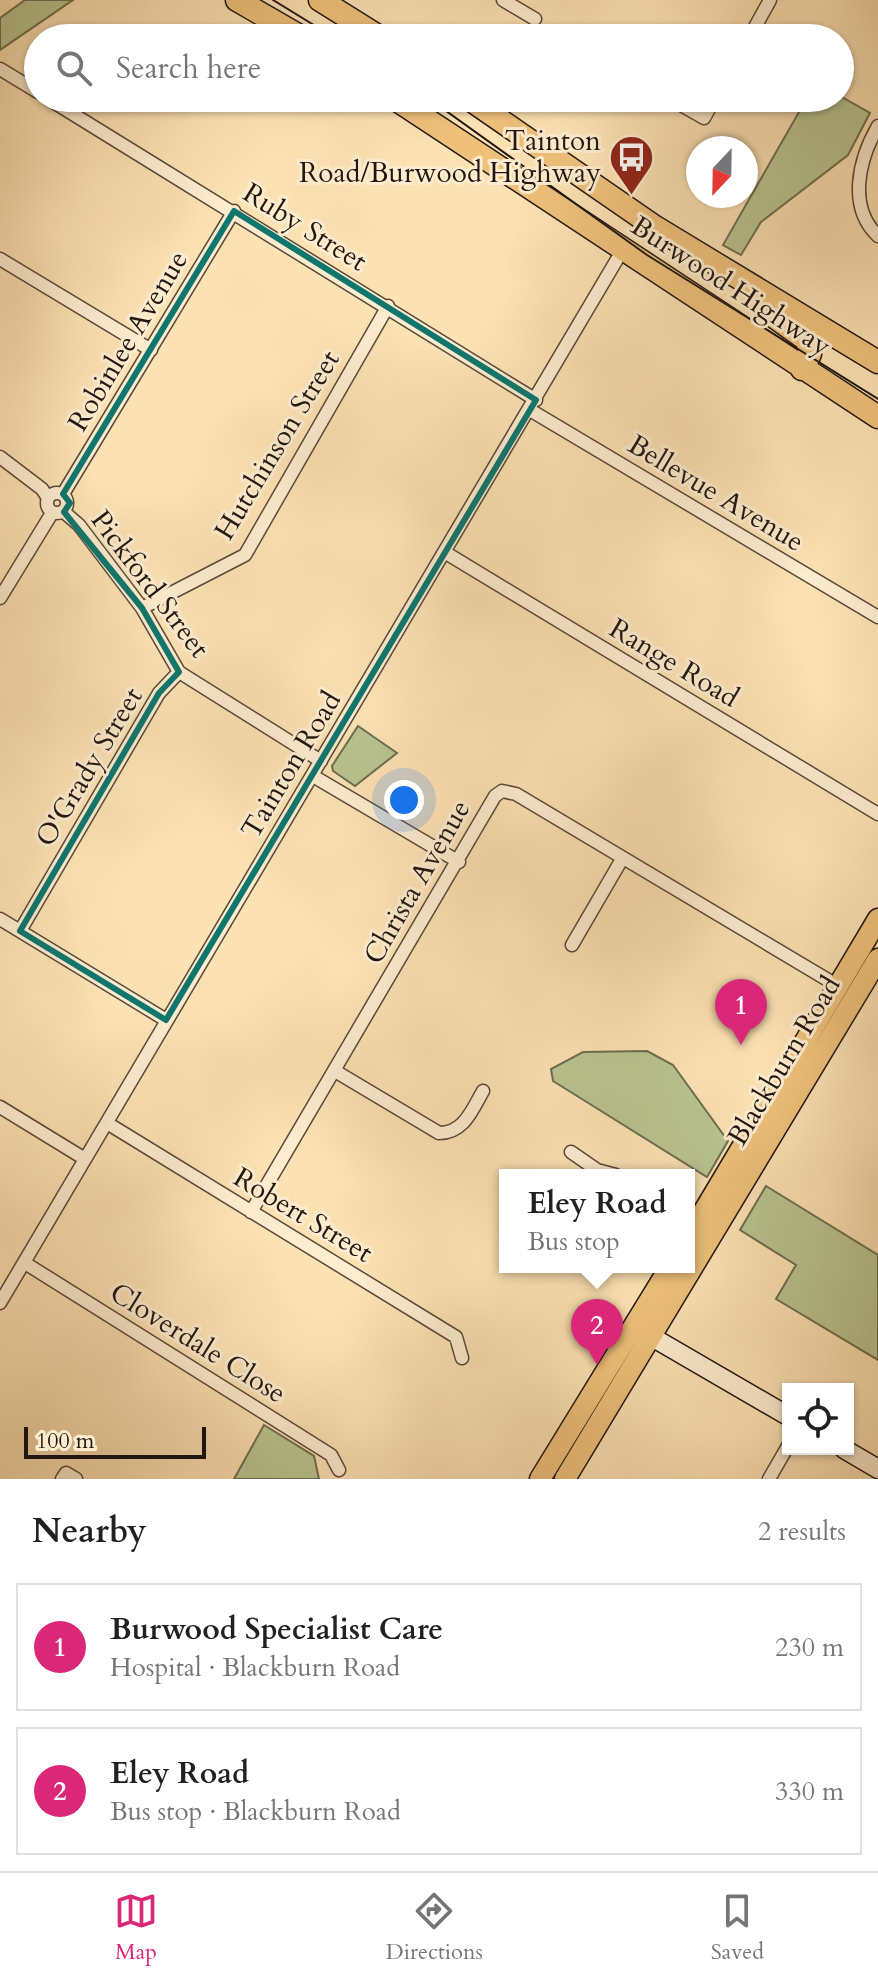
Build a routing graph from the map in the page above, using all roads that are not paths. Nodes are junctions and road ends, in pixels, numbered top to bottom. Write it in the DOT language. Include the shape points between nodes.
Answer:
graph roads {
  1 [pos="238,0"];
  2 [pos="320,0"];
  3 [pos="503,0"];
  4 [pos="770,0"];
  5 [pos="535,19"];
  6 [pos="279,24"];
  7 [pos="359,24"];
  8 [pos="757,24"];
  9 [pos="0,69"];
  10 [pos="24,84"];
  11 [pos="70,112"];
  12 [pos="415,112"];
  13 [pos="488,112"];
  14 [pos="878,126"];
  15 [pos="234,211"];
  16 [pos="878,236"];
  17 [pos="622,251"];
  18 [pos="0,259"];
  19 [pos="737,277"];
  20 [pos="388,306"];
  21 [pos="151,350"];
  22 [pos="878,362"];
  23 [pos="802,369"];
  24 [pos="533,405"];
  25 [pos="878,417"];
  26 [pos="0,457"];
  27 [pos="63,494"];
  28 [pos="48,498"];
  29 [pos="58,512"];
  30 [pos="446,553"];
  31 [pos="0,598"];
  32 [pos="142,608"];
  33 [pos="878,617"];
  34 [pos="179,672"];
  35 [pos="321,761"];
  36 [pos="313,776"];
  37 [pos="878,814"];
  38 [pos="622,859"];
  39 [pos="459,862"];
  40 [pos="0,919"];
  41 [pos="878,919"];
  42 [pos="20,931"];
  43 [pos="572,945"];
  44 [pos="878,959"];
  45 [pos="847,991"];
  46 [pos="166,1020"];
  47 [pos="335,1071"];
  48 [pos="483,1091"];
  49 [pos="0,1107"];
  50 [pos="107,1123"];
  51 [pos="571,1152"];
  52 [pos="85,1159"];
  53 [pos="596,1169"];
  54 [pos="251,1212"];
  55 [pos="695,1227"];
  56 [pos="695,1246"];
  57 [pos="25,1263"];
  58 [pos="668,1273"];
  59 [pos="679,1273"];
  60 [pos="0,1303"];
  61 [pos="644,1332"];
  62 [pos="462,1358"];
  63 [pos="782,1412"];
  64 [pos="783,1455"];
  65 [pos="854,1455"];
  66 [pos="878,1469"];
  67 [pos="339,1470"];
  68 [pos="62,1479"];
  69 [pos="76,1479"];
  70 [pos="540,1479"];
  71 [pos="565,1479"];
  72 [pos="769,1479"];
  1 -- 6 [label="highway"];
  2 -- 7 [label="highway"];
  3 -- 5 [label="street"];
  4 -- 8 [label="street"];
  9 -- 10 [label="street"];
  11 -- 15 [label="street, Ruby Street"];
  12 -- 17 [label="highway, Burwood Highway"];
  13 -- 19 [label="highway, Burwood Highway"];
  14 -- 16 [label="street" via="860,163 859,189 868,227"];
  15 -- 20 [label="street, Ruby Street"];
  15 -- 21 [label="street, Robinlee Avenue"];
  17 -- 23 [label="highway, Burwood Highway"];
  17 -- 24 [label="street, Tainton Road"];
  18 -- 21 [label="street"];
  19 -- 22 [label="highway, Burwood Highway"];
  19 -- 23 [label="highway" via="764,310 807,340 809,357"];
  20 -- 24 [label="street, Ruby Street"];
  20 -- 32 [label="street, Hutchinson Street" via="245,555"];
  21 -- 27 [label="street, Robinlee Avenue"];
  23 -- 25 [label="highway, Burwood Highway"];
  24 -- 30 [label="street, Tainton Road"];
  24 -- 33 [label="street, Bellevue Avenue"];
  26 -- 28 [label="street"];
  27 -- 28 [label="street"];
  27 -- 29 [label="street" via="67,500"];
  28 -- 29 [label="street" via="48,509"];
  29 -- 31 [label="street"];
  29 -- 32 [label="street, Pickford Street" via="79,525"];
  30 -- 35 [label="street, Tainton Road"];
  30 -- 37 [label="street, Range Road"];
  32 -- 34 [label="street, Pickford Street"];
  34 -- 35 [label="street, Pickford Street"];
  34 -- 42 [label="street, O'Grady Street" via="159,693"];
  35 -- 36 [label="street, Tainton Road"];
  36 -- 39 [label="street"];
  36 -- 46 [label="street, Tainton Road"];
  38 -- 39 [label="street, Christa Avenue" via="516,794 502,791"];
  38 -- 43 [label="street"];
  38 -- 45 [label="street, Christa Avenue"];
  39 -- 47 [label="street, Christa Avenue"];
  40 -- 42 [label="street"];
  41 -- 45 [label="main road, Blackburn Road"];
  42 -- 46 [label="street"];
  44 -- 45 [label="main road, Blackburn Road"];
  45 -- 55 [label="main road, Blackburn Road"];
  45 -- 56 [label="main road, Blackburn Road"];
  46 -- 50 [label="street, Tainton Road"];
  47 -- 48 [label="street" via="439,1133 450,1133 464,1123"];
  47 -- 54 [label="street, Christa Avenue"];
  49 -- 52 [label="street"];
  50 -- 52 [label="street, Tainton Road"];
  50 -- 54 [label="street, Robert Street"];
  51 -- 53 [label="street"];
  52 -- 57 [label="street, Tainton Road"];
  54 -- 62 [label="street, Robert Street" via="456,1337"];
  57 -- 60 [label="street, Tainton Road"];
  57 -- 67 [label="street, Cloverdale Close" via="331,1455"];
  58 -- 61 [label="main road, Blackburn Road"];
  59 -- 61 [label="main road, Blackburn Road"];
  61 -- 63 [label="main road"];
  61 -- 70 [label="main road, Blackburn Road"];
  61 -- 71 [label="main road, Blackburn Road"];
  64 -- 72 [label="street"];
  65 -- 66 [label="main road"];
  68 -- 69 [label="street" via="66,1473"];
}
